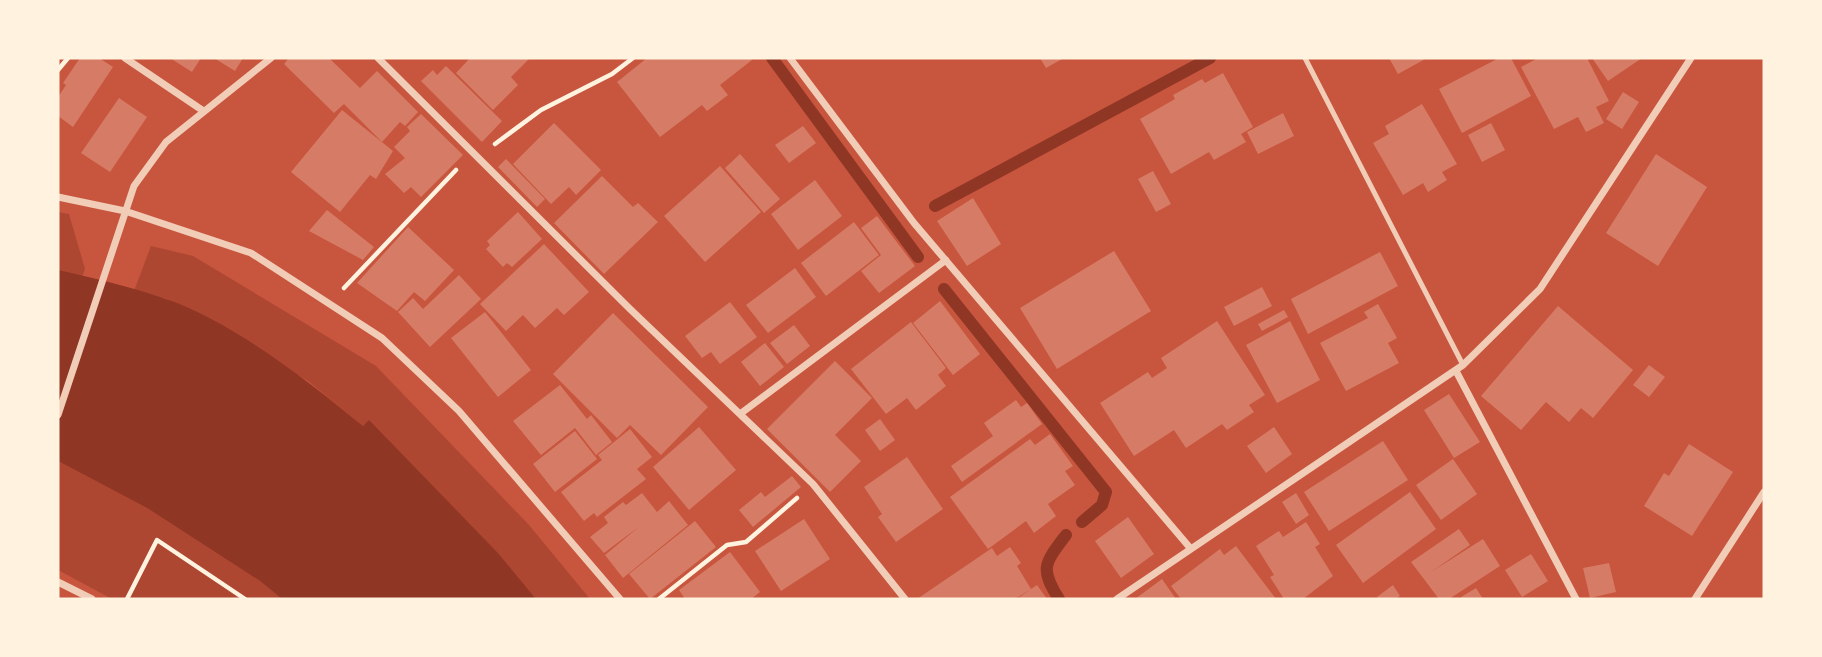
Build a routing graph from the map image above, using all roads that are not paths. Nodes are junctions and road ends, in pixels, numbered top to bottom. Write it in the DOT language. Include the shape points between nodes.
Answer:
graph roads {
  1 [pos="125,58"];
  2 [pos="271,58"];
  3 [pos="378,58"];
  4 [pos="790,58"];
  5 [pos="1305,58"];
  6 [pos="1691,58"];
  7 [pos="202,110"];
  8 [pos="58,197"];
  9 [pos="125,211"];
  10 [pos="946,260"];
  11 [pos="1463,365"];
  12 [pos="1456,371"];
  13 [pos="740,414"];
  14 [pos="58,415"];
  15 [pos="1764,492"];
  16 [pos="1191,549"];
  17 [pos="58,582"];
  18 [pos="92,599"];
  19 [pos="620,599"];
  20 [pos="905,599"];
  21 [pos="1117,599"];
  22 [pos="1576,599"];
  23 [pos="1695,599"];
  1 -- 7 [label="street"];
  2 -- 7 [label="street"];
  3 -- 13 [label="street"];
  4 -- 10 [label="street"];
  5 -- 11 [label="lane"];
  6 -- 11 [label="street" via="1540,289"];
  7 -- 9 [label="street" via="166,142 134,186"];
  8 -- 9 [label="street"];
  9 -- 14 [label="street"];
  9 -- 19 [label="street" via="251,253 382,338 459,411"];
  10 -- 13 [label="street"];
  10 -- 16 [label="street"];
  11 -- 12 [label="street"];
  12 -- 16 [label="street"];
  12 -- 22 [label="street"];
  13 -- 20 [label="street" via="813,484"];
  15 -- 23 [label="street"];
  16 -- 21 [label="street"];
  17 -- 18 [label="street"];
}
